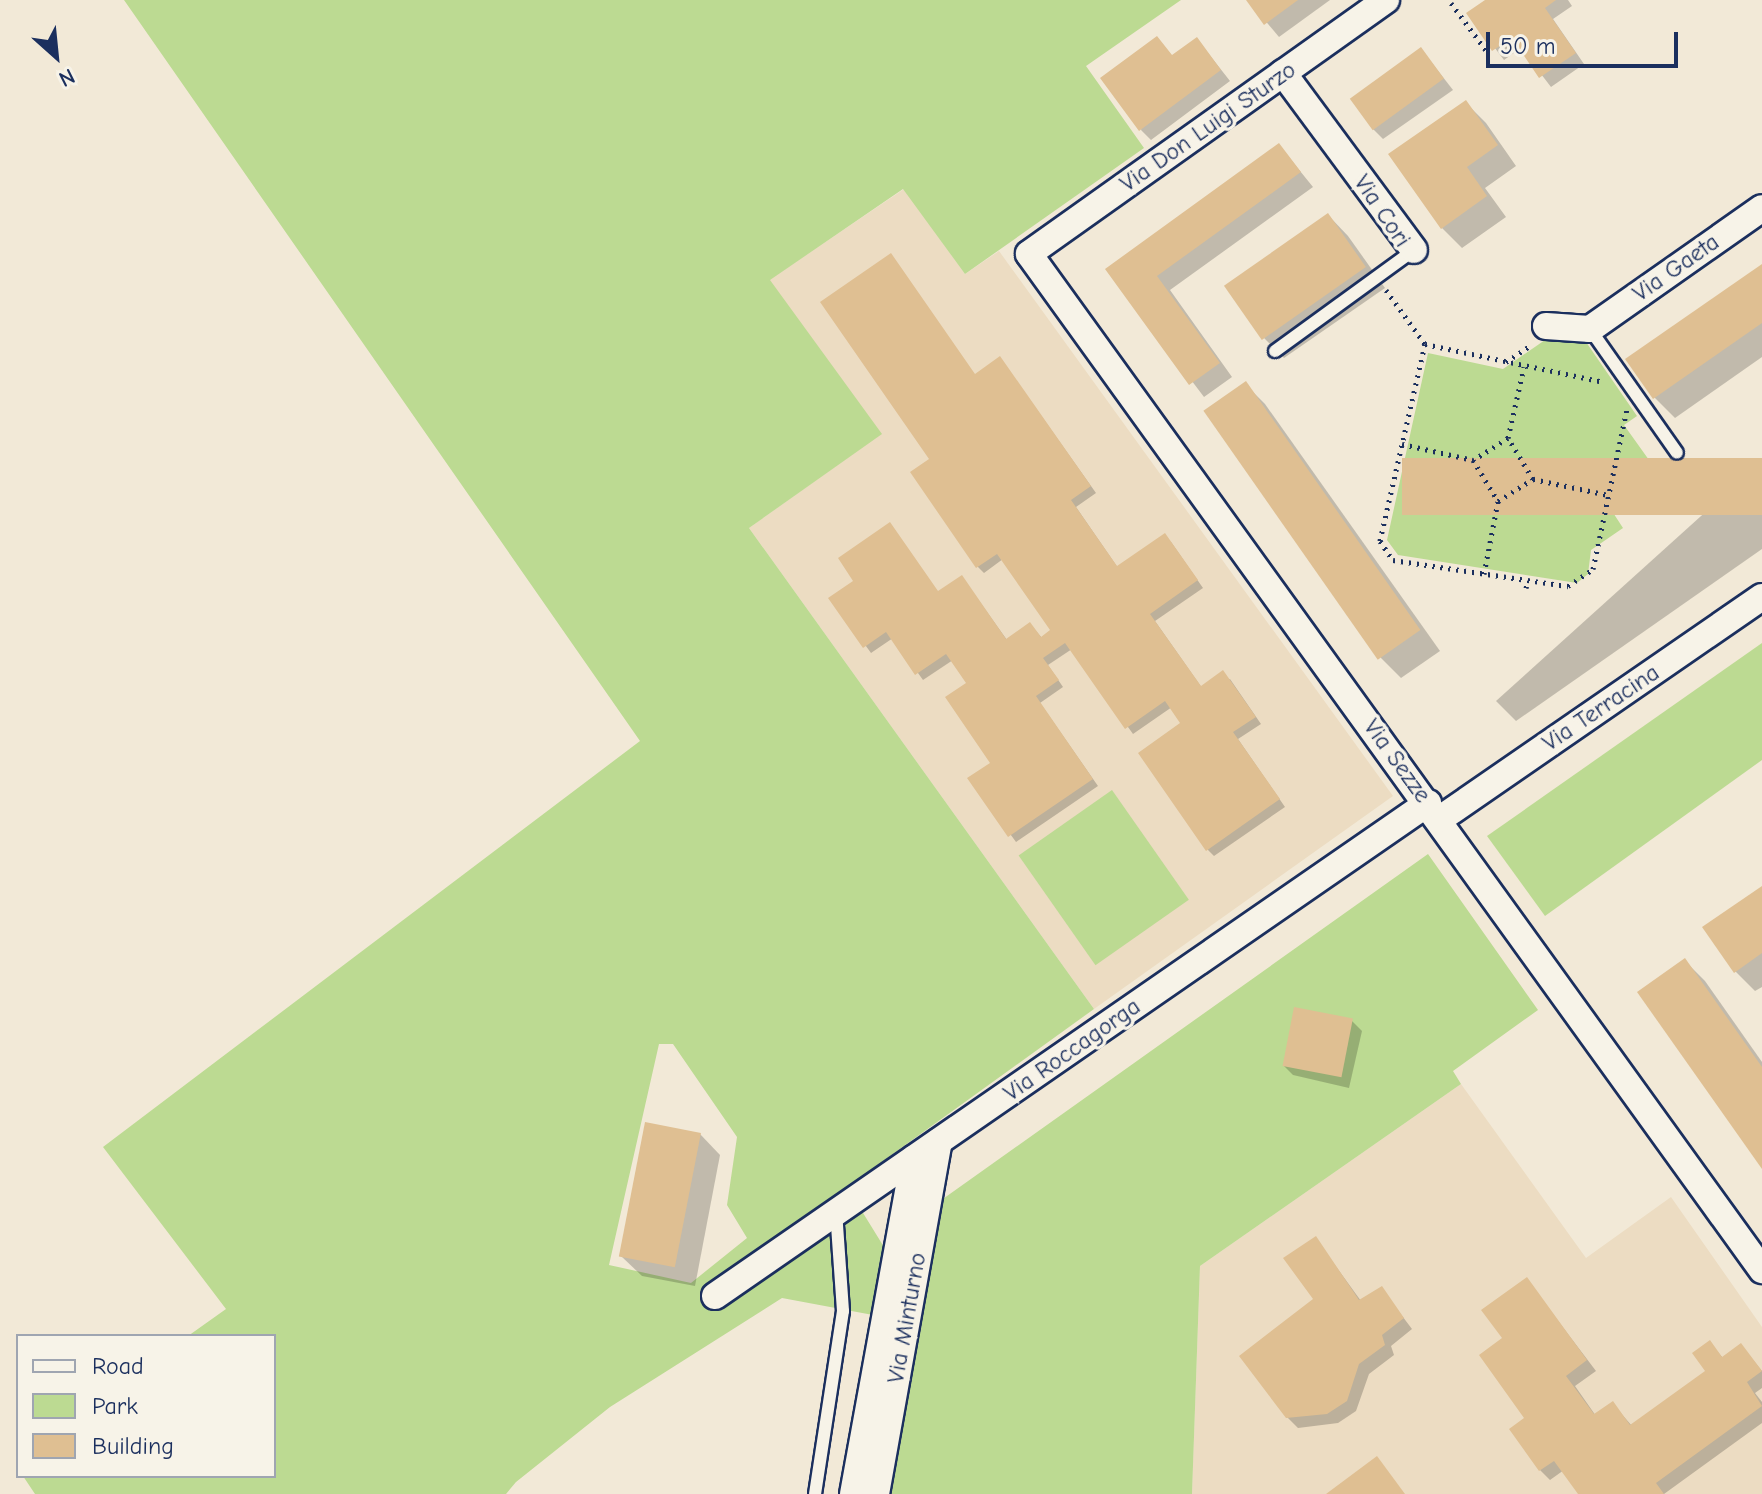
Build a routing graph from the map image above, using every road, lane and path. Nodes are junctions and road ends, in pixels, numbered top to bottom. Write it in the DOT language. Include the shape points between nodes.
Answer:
graph roads {
  1 [pos="1386,0"];
  2 [pos="1451,3"];
  3 [pos="1488,53"];
  4 [pos="1283,73"];
  5 [pos="1762,208"];
  6 [pos="1414,250"];
  7 [pos="1029,254"];
  8 [pos="1376,277"];
  9 [pos="1546,326"];
  10 [pos="1590,329"];
  11 [pos="1425,344"];
  12 [pos="1275,351"];
  13 [pos="1524,367"];
  14 [pos="1631,388"];
  15 [pos="1508,438"];
  16 [pos="1402,444"];
  17 [pos="1677,453"];
  18 [pos="1473,460"];
  19 [pos="1533,479"];
  20 [pos="1608,495"];
  21 [pos="1498,501"];
  22 [pos="1484,574"];
  23 [pos="1528,580"];
  24 [pos="1526,588"];
  25 [pos="1762,597"];
  26 [pos="1434,811"];
  27 [pos="939,1142"];
  28 [pos="914,1159"];
  29 [pos="836,1212"];
  30 [pos="1762,1270"];
  31 [pos="715,1296"];
  32 [pos="815,1494"];
  33 [pos="853,1494"];
  34 [pos="876,1494"];
  1 -- 4 [label="street, Via Don Luigi Sturzo"];
  2 -- 3 [label="path"];
  4 -- 6 [label="street, Via Cori"];
  4 -- 7 [label="street, Via Don Luigi Sturzo"];
  5 -- 10 [label="street, Via Gaeta"];
  6 -- 8 [label="lane, Via Cori"];
  7 -- 26 [label="street, Via Sezze"];
  8 -- 11 [label="path"];
  8 -- 12 [label="lane, Via Cori"];
  9 -- 10 [label="street"];
  10 -- 14 [label="lane"];
  11 -- 13 [label="path"];
  11 -- 16 [label="path"];
  13 -- 14 [label="path"];
  13 -- 15 [label="path"];
  14 -- 17 [label="lane"];
  14 -- 20 [label="path"];
  15 -- 18 [label="path"];
  15 -- 19 [label="path"];
  16 -- 18 [label="path"];
  16 -- 22 [label="path" via="1380,541 1393,560"];
  18 -- 21 [label="path"];
  19 -- 20 [label="path"];
  19 -- 21 [label="path"];
  20 -- 23 [label="path" via="1593,569 1568,586"];
  21 -- 22 [label="path"];
  22 -- 23 [label="path"];
  23 -- 24 [label="path"];
  25 -- 26 [label="street, Via Terracina"];
  26 -- 27 [label="street, Via Roccagorga"];
  26 -- 30 [label="street, Via Sezze"];
  27 -- 28 [label="street, Via Roccagorga"];
  27 -- 34 [label="street, Via Minturno"];
  28 -- 29 [label="street, Via Roccagorga"];
  28 -- 33 [label="street, Via Minturno"];
  29 -- 31 [label="street, Via Roccagorga"];
  29 -- 32 [label="lane" via="843,1311"];
}
